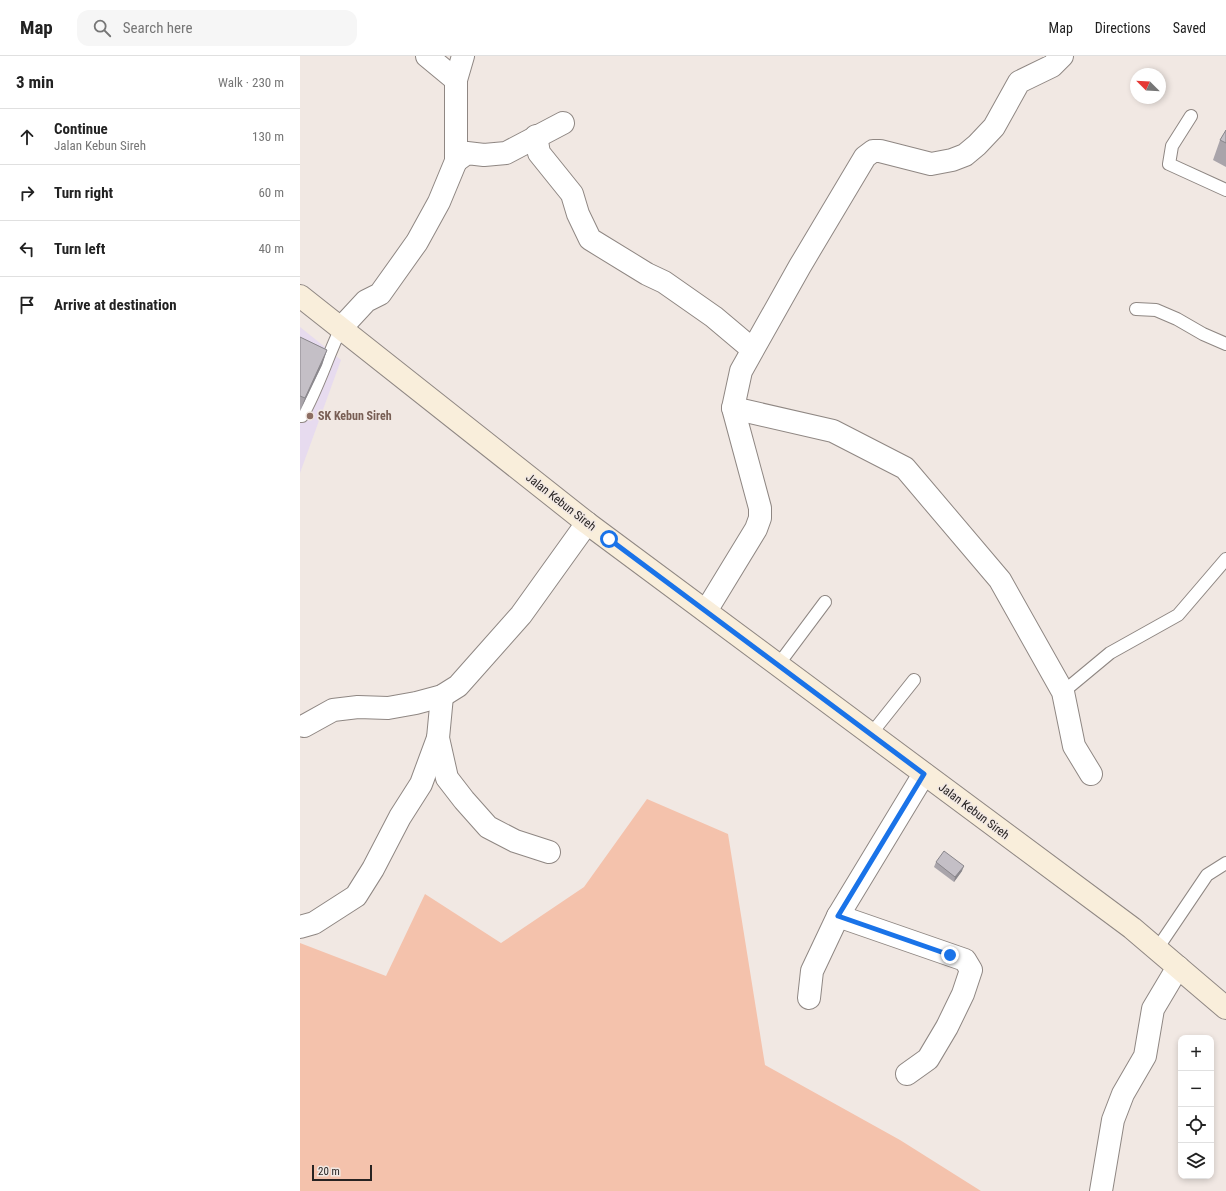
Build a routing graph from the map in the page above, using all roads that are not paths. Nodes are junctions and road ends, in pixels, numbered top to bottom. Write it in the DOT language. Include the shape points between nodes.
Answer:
graph roads {
  1 [pos="427,56"];
  2 [pos="463,56"];
  3 [pos="1062,56"];
  4 [pos="456,80"];
  5 [pos="1191,116"];
  6 [pos="563,123"];
  7 [pos="536,136"];
  8 [pos="456,161"];
  9 [pos="1226,190"];
  10 [pos="300,296"];
  11 [pos="1136,309"];
  12 [pos="341,328"];
  13 [pos="1226,344"];
  14 [pos="752,349"];
  15 [pos="733,408"];
  16 [pos="300,416"];
  17 [pos="587,523"];
  18 [pos="1226,559"];
  19 [pos="825,602"];
  20 [pos="706,611"];
  21 [pos="778,665"];
  22 [pos="914,680"];
  23 [pos="1063,692"];
  24 [pos="442,696"];
  25 [pos="304,726"];
  26 [pos="871,734"];
  27 [pos="438,738"];
  28 [pos="924,774"];
  29 [pos="1091,774"];
  30 [pos="549,852"];
  31 [pos="1226,863"];
  32 [pos="838,916"];
  33 [pos="300,927"];
  34 [pos="1157,949"];
  35 [pos="1178,967"];
  36 [pos="809,998"];
  37 [pos="1226,1008"];
  38 [pos="907,1074"];
  39 [pos="1101,1191"];
  1 -- 4 [label="street"];
  2 -- 4 [label="street"];
  3 -- 14 [label="street" via="1052,66 1019,82 994,127 965,155 932,164 880,151 873,152 865,158"];
  4 -- 8 [label="street"];
  5 -- 9 [label="lane" via="1172,146 1169,164"];
  6 -- 7 [label="street"];
  7 -- 8 [label="street" via="506,153 468,153"];
  7 -- 14 [label="street" via="538,153 572,194 590,239 641,271 664,282 714,317"];
  8 -- 12 [label="street" via="439,202 417,242 380,294 366,301"];
  10 -- 12 [label="street, Jalan Kebun Sireh"];
  11 -- 13 [label="lane" via="1156,310"];
  12 -- 16 [label="lane" via="314,396"];
  12 -- 17 [label="street, Jalan Kebun Sireh"];
  14 -- 15 [label="street" via="741,371"];
  15 -- 20 [label="street" via="760,508 760,518 756,529"];
  15 -- 23 [label="street" via="834,431 905,468 1000,580"];
  17 -- 20 [label="street, Jalan Kebun Sireh"];
  17 -- 24 [label="street" via="521,615 458,686"];
  18 -- 23 [label="lane" via="1178,615 1110,653"];
  19 -- 21 [label="lane"];
  20 -- 21 [label="street, Jalan Kebun Sireh"];
  21 -- 26 [label="street, Jalan Kebun Sireh"];
  22 -- 26 [label="lane"];
  23 -- 29 [label="street" via="1074,746"];
  24 -- 25 [label="street" via="388,708 358,707 333,710"];
  24 -- 27 [label="street"];
  26 -- 28 [label="street, Jalan Kebun Sireh"];
  27 -- 30 [label="street" via="447,778 488,827 514,841"];
  27 -- 33 [label="street" via="420,784 356,896 314,923"];
  28 -- 32 [label="street"];
  28 -- 34 [label="street, Jalan Kebun Sireh"];
  31 -- 34 [label="lane" via="1207,875"];
  32 -- 36 [label="street" via="812,971"];
  32 -- 38 [label="street" via="964,960 971,970 963,994 928,1059"];
  34 -- 35 [label="street, Jalan Kebun Sireh"];
  35 -- 37 [label="street, Jalan Kebun Sireh"];
  35 -- 39 [label="street" via="1153,1009 1145,1056 1123,1094 1113,1120"];
}
